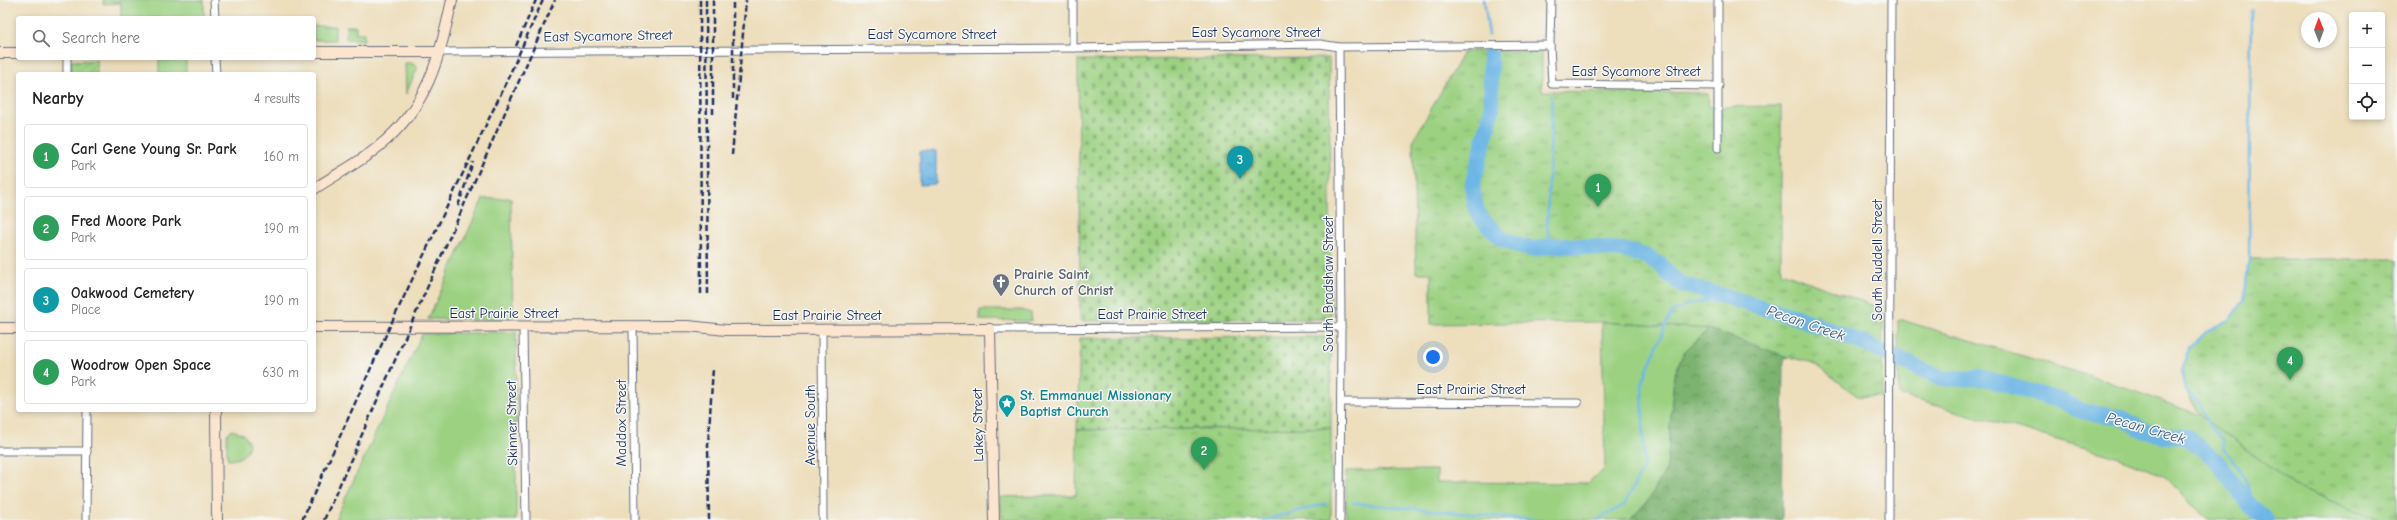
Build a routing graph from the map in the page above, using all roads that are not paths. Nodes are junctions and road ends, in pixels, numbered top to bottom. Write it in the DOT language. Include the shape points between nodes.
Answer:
graph roads {
  1 [pos="214,0"];
  2 [pos="452,0"];
  3 [pos="1073,0"];
  4 [pos="1551,0"];
  5 [pos="1718,0"];
  6 [pos="1891,0"];
  7 [pos="215,16"];
  8 [pos="1550,45"];
  9 [pos="1339,47"];
  10 [pos="1073,48"];
  11 [pos="316,52"];
  12 [pos="440,52"];
  13 [pos="0,53"];
  14 [pos="16,53"];
  15 [pos="67,60"];
  16 [pos="215,60"];
  17 [pos="67,72"];
  18 [pos="216,72"];
  19 [pos="1719,86"];
  20 [pos="1718,148"];
  21 [pos="316,188"];
  22 [pos="633,326"];
  23 [pos="316,327"];
  24 [pos="523,327"];
  25 [pos="1341,327"];
  26 [pos="0,328"];
  27 [pos="16,328"];
  28 [pos="990,328"];
  29 [pos="822,330"];
  30 [pos="1340,402"];
  31 [pos="1578,403"];
  32 [pos="87,412"];
  33 [pos="216,412"];
  34 [pos="0,451"];
  35 [pos="87,451"];
  36 [pos="1340,518"];
  37 [pos="86,520"];
  38 [pos="217,520"];
  39 [pos="526,520"];
  40 [pos="635,520"];
  41 [pos="823,520"];
  42 [pos="994,520"];
  43 [pos="1889,520"];
  1 -- 7 [label="street"];
  2 -- 12 [label="street"];
  3 -- 10 [label="street"];
  4 -- 8 [label="street"];
  5 -- 19 [label="street"];
  6 -- 43 [label="street, South Ruddell Street"];
  8 -- 9 [label="street, East Sycamore Street"];
  8 -- 19 [label="street, East Sycamore Street" via="1552,84"];
  9 -- 10 [label="street, East Sycamore Street" via="1320,44"];
  9 -- 25 [label="street, South Bradshaw Street"];
  10 -- 12 [label="street, East Sycamore Street"];
  11 -- 12 [label="street, East Sycamore Street"];
  12 -- 21 [label="street" via="432,76 417,103 399,126 378,148"];
  13 -- 14 [label="street"];
  15 -- 17 [label="street"];
  16 -- 18 [label="street"];
  19 -- 20 [label="street"];
  22 -- 24 [label="street, East Prairie Street"];
  22 -- 29 [label="street, East Prairie Street" via="688,326 726,330"];
  22 -- 40 [label="street, Maddox Street"];
  23 -- 24 [label="street, East Prairie Street"];
  24 -- 39 [label="street, Skinner Street"];
  25 -- 28 [label="street, East Prairie Street"];
  25 -- 30 [label="street, South Bradshaw Street"];
  26 -- 27 [label="street"];
  28 -- 29 [label="street, East Prairie Street"];
  28 -- 42 [label="street, Lakey Street"];
  29 -- 41 [label="street, Avenue South"];
  30 -- 31 [label="street, East Prairie Street"];
  30 -- 36 [label="street, South Bradshaw Street"];
  32 -- 35 [label="street"];
  33 -- 38 [label="street"];
  34 -- 35 [label="street"];
  35 -- 37 [label="street"];
}
